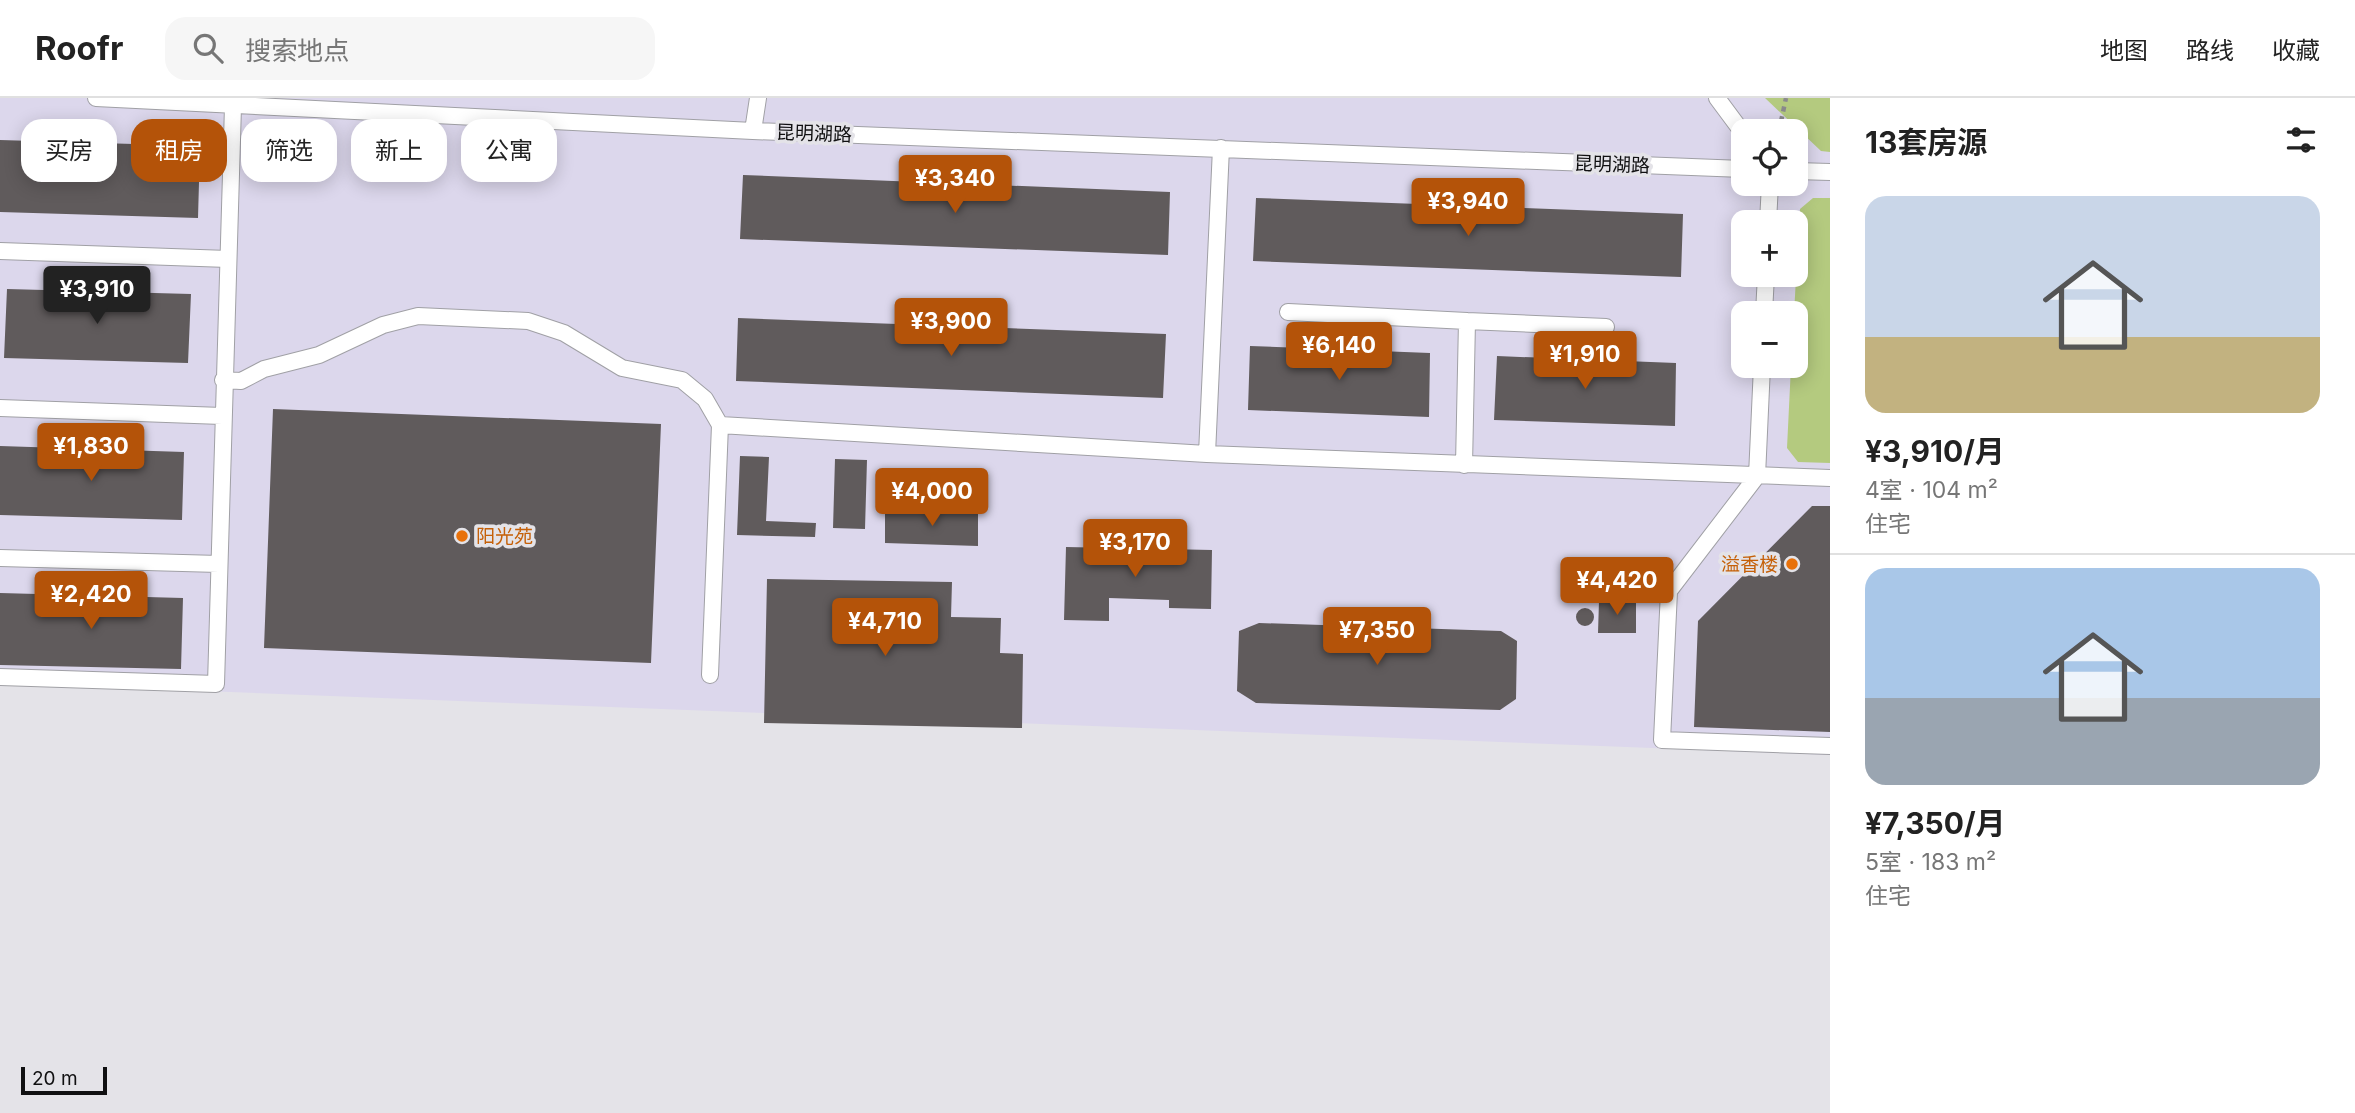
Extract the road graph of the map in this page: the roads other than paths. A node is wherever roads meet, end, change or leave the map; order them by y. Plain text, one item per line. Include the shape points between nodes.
1 (96, 98) edge
2 (758, 98) edge
3 (1717, 98) edge
4 (233, 106) junction
5 (1733, 119) edge
6 (753, 131) junction
7 (1221, 148) junction
8 (1731, 169) edge
9 (1808, 171) edge
10 (1830, 172) edge
11 (0, 251) edge
12 (228, 259) junction
13 (1288, 312) dead end
14 (1467, 321) junction
15 (1606, 327) dead end
16 (1761, 378) edge
17 (223, 380) junction
18 (0, 408) edge
19 (222, 416) junction
20 (720, 425) junction
21 (1207, 454) junction
22 (1464, 465) junction
23 (1757, 476) junction
24 (1830, 478) edge
25 (0, 558) edge
26 (219, 564) junction
27 (710, 675) dead end
28 (0, 677) edge
29 (1830, 746) edge

1 - 4 lane, 昆明湖路
2 - 6 lane
3 - 5 lane
4 - 6 lane, 昆明湖路
4 - 12 lane
6 - 7 lane, 昆明湖路
7 - 8 lane, 昆明湖路
7 - 21 lane
9 - 10 lane
11 - 12 lane
12 - 17 lane
13 - 14 lane
14 - 15 lane
14 - 22 lane
16 - 23 lane
17 - 19 lane
17 - 20 lane via 241,380 319,355 383,325 418,316 528,321 564,333 622,368 682,380 705,398
18 - 19 lane
19 - 26 lane
20 - 21 lane
20 - 27 lane
21 - 22 lane
22 - 23 lane
23 - 24 lane
23 - 29 lane via 1669,591 1662,740
25 - 26 lane
26 - 28 lane via 216,684

